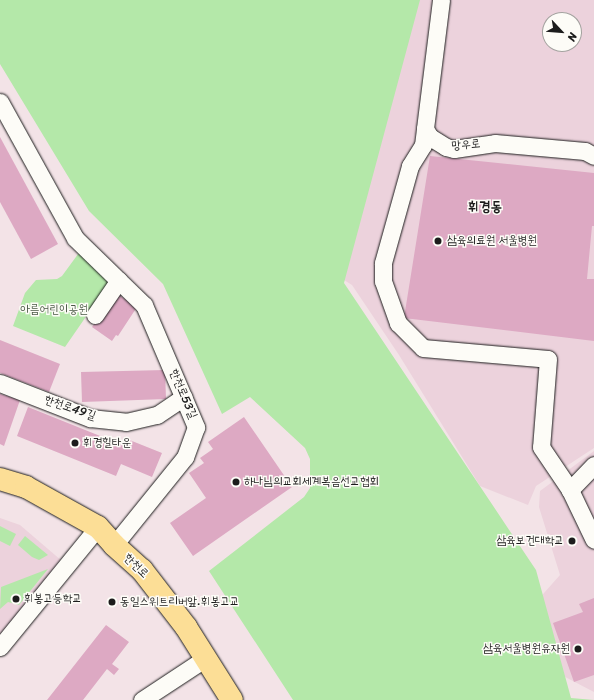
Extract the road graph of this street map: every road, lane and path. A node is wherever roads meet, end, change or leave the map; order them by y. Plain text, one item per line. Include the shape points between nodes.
1 (441, 0) edge
2 (1, 105) edge
3 (425, 129) junction
4 (594, 156) edge
5 (119, 280) junction
6 (95, 315) dead end
7 (0, 383) edge
8 (184, 397) junction
9 (594, 465) edge
10 (0, 479) edge
11 (570, 490) junction
12 (98, 527) junction
13 (594, 540) edge
14 (114, 545) junction
15 (0, 647) edge
16 (206, 658) junction
17 (142, 700) edge
18 (232, 700) edge

1 - 3 street
2 - 5 street, 한천로53길 via 72,234
3 - 4 street, 망우로 via 439,143 454,149 495,143 584,151
3 - 11 street via 423,145 410,166 383,263 383,281 398,323 422,348 548,359 541,447
5 - 6 street
5 - 8 street, 한천로53길 via 144,305
7 - 8 street, 한천로49길 via 90,418 126,422 157,415
8 - 14 street, 한천로53길 via 196,427 191,445
9 - 11 street
10 - 12 main road, 한천로 via 26,487
11 - 13 street
12 - 14 main road, 한천로
12 - 15 street
14 - 16 main road, 한천로 via 142,570 186,627
16 - 17 street
16 - 18 main road, 한천로

